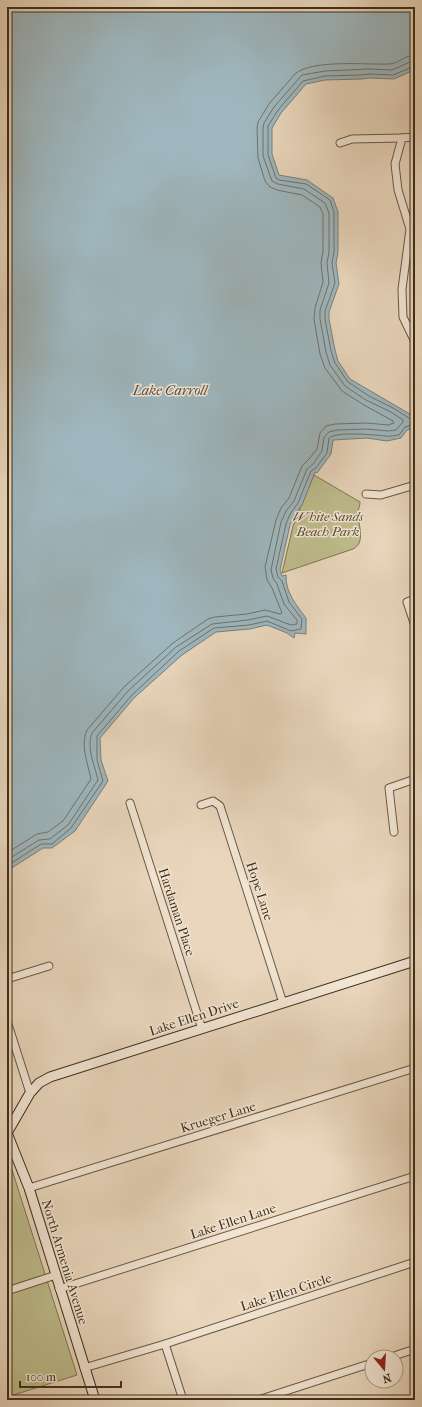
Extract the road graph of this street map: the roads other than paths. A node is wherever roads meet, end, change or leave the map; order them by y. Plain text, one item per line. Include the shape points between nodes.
1 (415, 137) edge
2 (402, 138) junction
3 (340, 143) dead end
4 (413, 229) edge
5 (415, 342) edge
6 (415, 484) edge
7 (366, 494) dead end
8 (415, 599) edge
9 (415, 626) edge
10 (415, 780) edge
11 (130, 803) dead end
12 (201, 805) dead end
13 (394, 832) dead end
14 (415, 961) edge
15 (49, 966) dead end
16 (7, 979) edge
17 (282, 1003) junction
18 (7, 1021) edge
19 (202, 1029) junction
20 (415, 1068) edge
21 (30, 1093) junction
22 (7, 1133) edge
23 (415, 1176) edge
24 (29, 1188) junction
25 (415, 1262) edge
26 (56, 1275) junction
27 (59, 1289) junction
28 (7, 1291) edge
29 (165, 1344) junction
30 (415, 1349) edge
31 (404, 1353) edge
32 (364, 1366) edge
33 (84, 1368) junction
34 (268, 1399) edge
35 (95, 1400) edge
36 (183, 1400) edge
37 (258, 1400) edge

1 - 2 street
2 - 3 street via 352,139
2 - 4 street via 395,164 398,190
4 - 5 street via 402,288 403,317
6 - 7 street via 381,495
8 - 9 street via 407,602
10 - 13 street via 389,788
11 - 19 street, Hardaman Place
12 - 17 street, Hope Lane via 213,801 220,806
14 - 17 street, Lake Ellen Drive
15 - 16 street
17 - 19 street, Lake Ellen Drive
18 - 21 street
19 - 21 street, Lake Ellen Drive via 50,1077 39,1083
20 - 24 street, Krueger Lane
21 - 22 street, Lake Ellen Drive
22 - 24 street, North Armenia Avenue
23 - 27 street, Lake Ellen Lane
24 - 26 street, North Armenia Avenue
25 - 29 street, Lake Ellen Circle
26 - 27 street, North Armenia Avenue
26 - 28 street
27 - 33 street, North Armenia Avenue
29 - 33 street, Lake Ellen Circle
29 - 36 street
30 - 31 street
32 - 34 street
33 - 35 street, North Armenia Avenue
34 - 37 street

